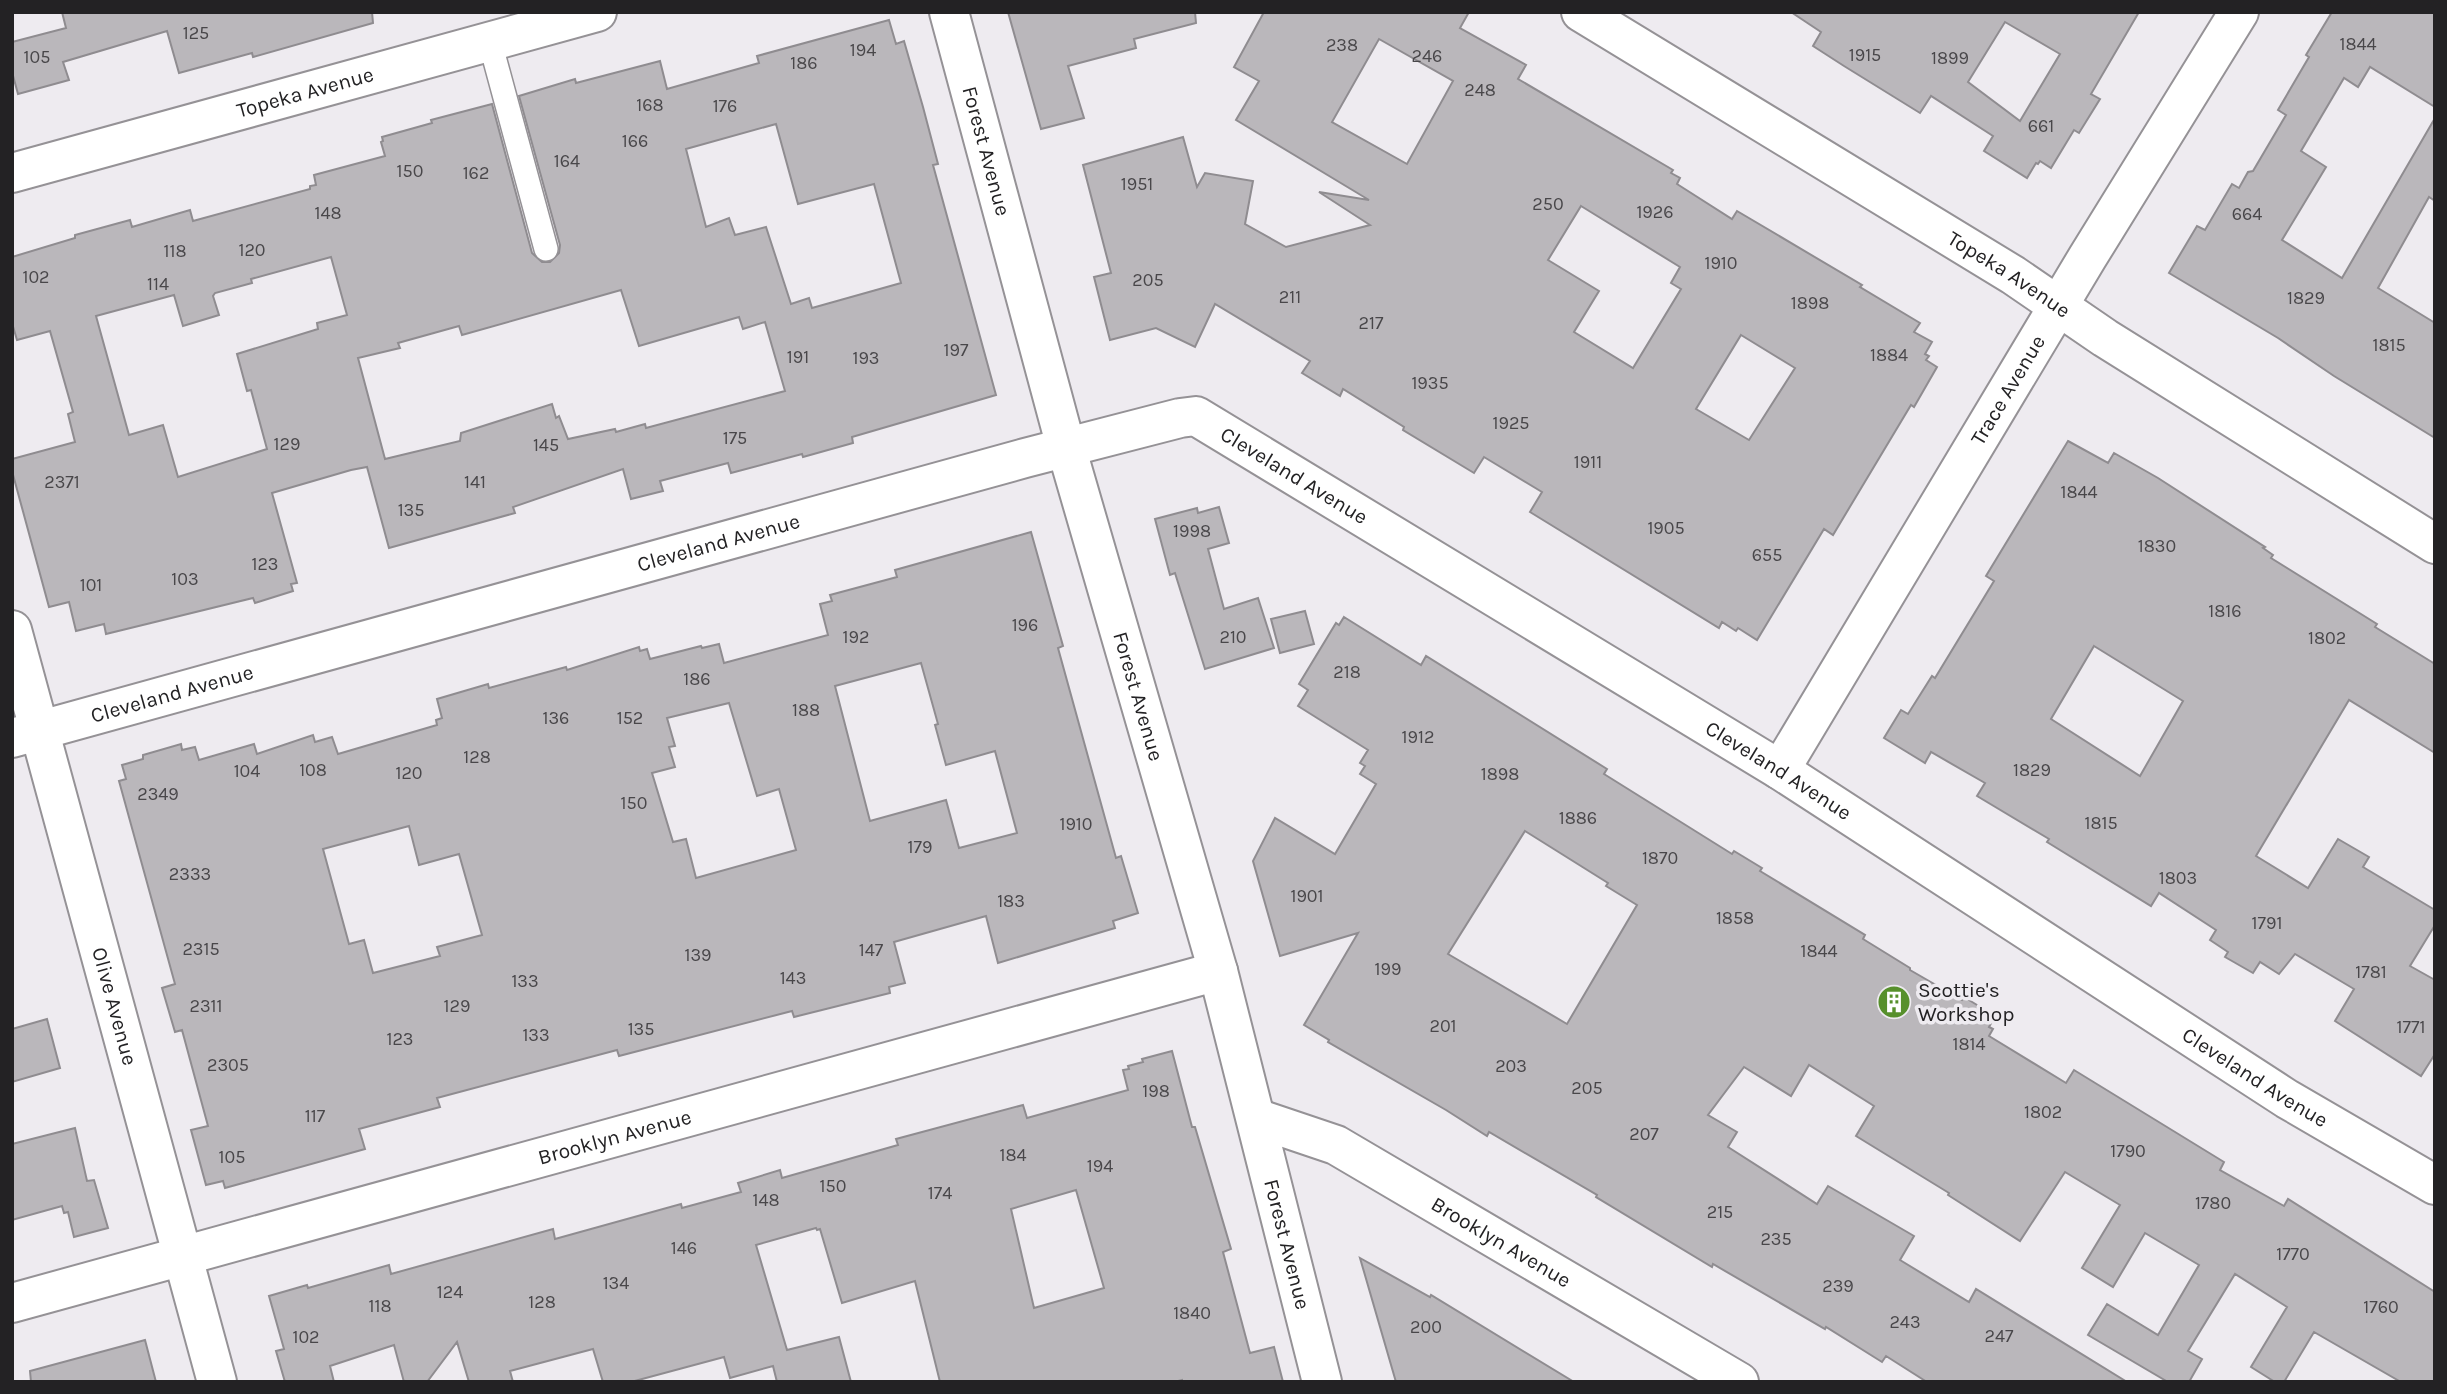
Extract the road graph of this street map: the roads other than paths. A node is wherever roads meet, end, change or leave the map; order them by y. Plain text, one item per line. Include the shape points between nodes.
1 (597, 12) edge
2 (949, 12) edge
3 (1581, 12) edge
4 (2239, 12) edge
5 (490, 42) junction
6 (12, 173) edge
7 (547, 249) dead end
8 (2059, 306) junction
9 (1066, 447) junction
10 (2435, 544) edge
11 (12, 630) edge
12 (26, 734) edge
13 (1780, 771) junction
14 (1218, 971) junction
15 (1256, 1118) junction
16 (2435, 1185) edge
17 (183, 1255) junction
18 (12, 1303) edge
19 (217, 1382) edge
20 (1322, 1382) edge
21 (1738, 1382) edge

1 - 5 street, Topeka Avenue
2 - 9 street, Forest Avenue
3 - 8 street, Topeka Avenue
4 - 8 street, Trace Avenue
5 - 6 street, Topeka Avenue
5 - 7 lane
8 - 10 street, Topeka Avenue
8 - 13 street, Trace Avenue
9 - 12 street, Cleveland Avenue
9 - 13 street, Cleveland Avenue via 1196,416
9 - 14 street, Forest Avenue
11 - 12 street, Olive Avenue
12 - 17 street, Olive Avenue
13 - 16 street, Cleveland Avenue via 2287,1099
14 - 15 street, Forest Avenue
14 - 17 street, Brooklyn Avenue
15 - 20 street, Forest Avenue
15 - 21 street, Brooklyn Avenue via 1336,1145
17 - 18 street, Brooklyn Avenue
17 - 19 street, Olive Avenue

